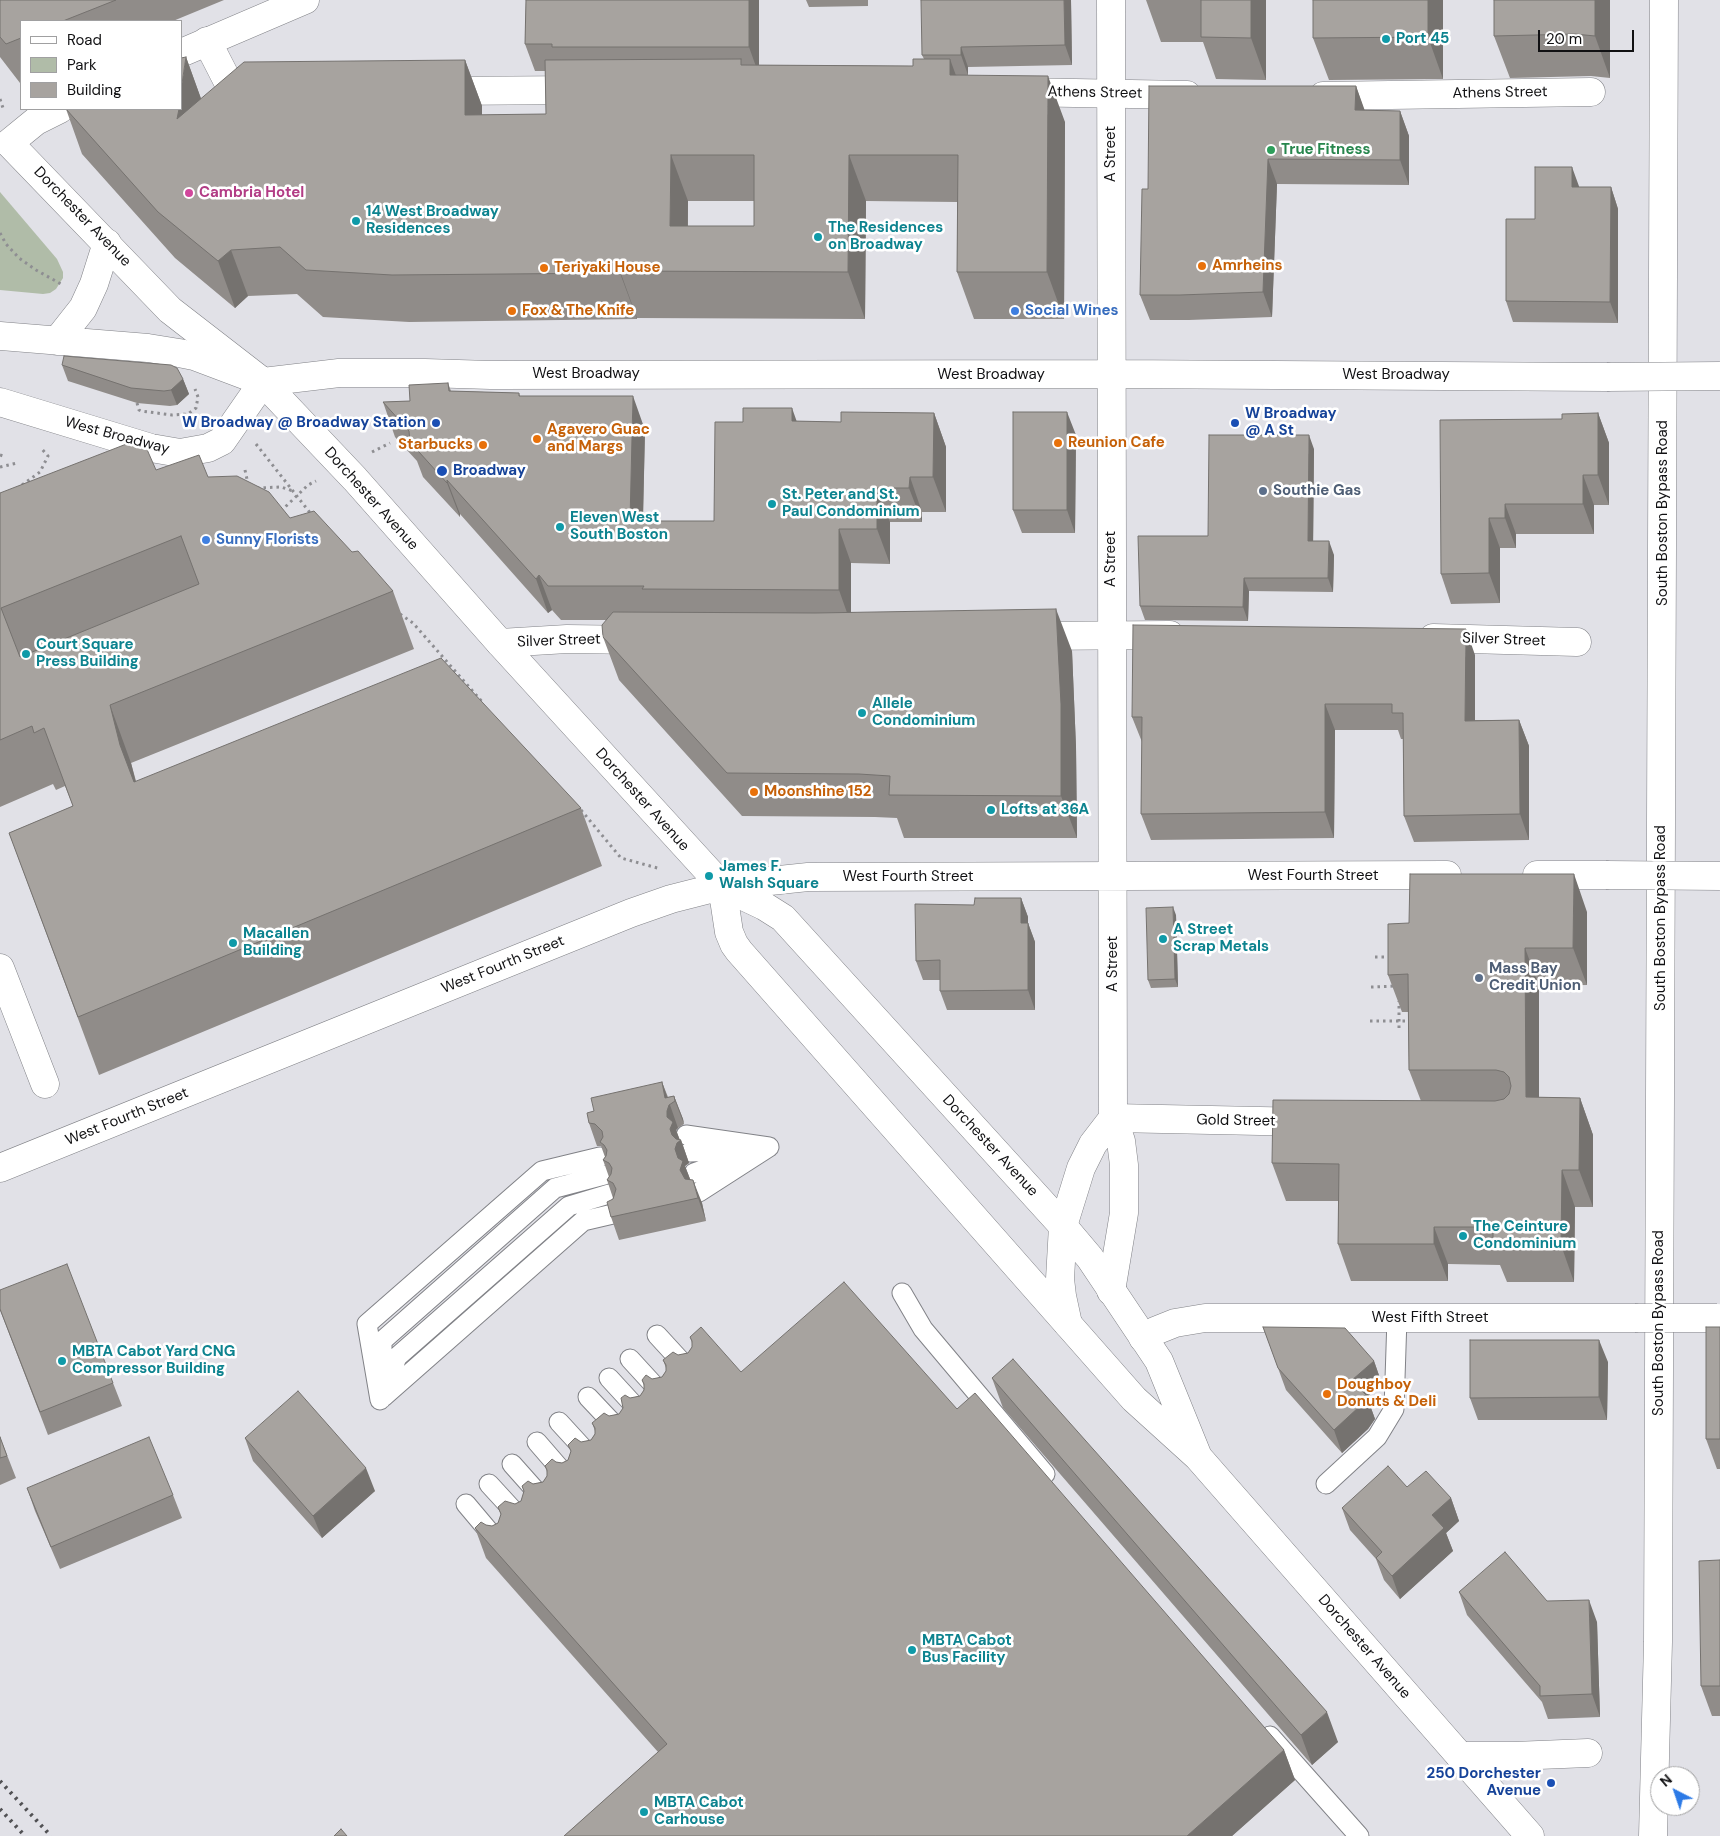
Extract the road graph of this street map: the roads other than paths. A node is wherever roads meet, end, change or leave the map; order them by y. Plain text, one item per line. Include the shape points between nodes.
1 (305, 0) edge
2 (1111, 0) edge
3 (1664, 0) edge
4 (207, 41) junction
5 (182, 53) edge
6 (608, 90) edge
7 (281, 91) edge
8 (410, 91) edge
9 (994, 91) edge
10 (1591, 92) dead end
11 (1111, 94) junction
12 (1210, 95) edge
13 (1296, 96) edge
14 (58, 110) edge
15 (4, 138) edge
16 (107, 242) junction
17 (0, 336) edge
18 (57, 342) junction
19 (1111, 374) junction
20 (1720, 376) edge
21 (263, 382) junction
22 (0, 402) edge
23 (1111, 635) junction
24 (1192, 636) edge
25 (1003, 637) edge
26 (1421, 638) edge
27 (665, 640) edge
28 (1577, 642) dead end
29 (500, 643) junction
30 (1476, 875) edge
31 (1516, 875) edge
32 (1112, 876) junction
33 (1720, 876) edge
34 (722, 886) junction
35 (0, 968) edge
36 (46, 1084) dead end
37 (1113, 1118) junction
38 (1331, 1122) edge
39 (688, 1144) dead end
40 (769, 1147) junction
41 (602, 1166) edge
42 (0, 1168) edge
43 (694, 1173) dead end
44 (699, 1192) dead end
45 (609, 1194) edge
46 (613, 1214) edge
47 (1063, 1226) junction
48 (1112, 1291) junction
49 (902, 1293) dead end
50 (1397, 1318) junction
51 (1718, 1318) edge
52 (1068, 1324) junction
53 (657, 1335) dead end
54 (1143, 1338) junction
55 (630, 1359) dead end
56 (692, 1374) edge
57 (609, 1378) dead end
58 (588, 1397) dead end
59 (666, 1398) edge
60 (380, 1400) junction
61 (644, 1417) edge
62 (559, 1422) dead end
63 (623, 1435) edge
64 (537, 1442) dead end
65 (1198, 1457) junction
66 (595, 1461) edge
67 (512, 1464) dead end
68 (571, 1482) edge
69 (489, 1484) dead end
70 (1326, 1484) dead end
71 (1058, 1490) edge
72 (547, 1503) edge
73 (466, 1504) dead end
74 (524, 1523) edge
75 (500, 1545) edge
76 (1258, 1721) edge
77 (1588, 1753) dead end
78 (1460, 1756) junction
79 (1359, 1836) edge
80 (1530, 1836) edge
81 (1652, 1836) edge

1 - 4 main road
2 - 11 main road, A Street
3 - 81 main road, South Boston Bypass Road via 1658,1642
4 - 5 main road
4 - 7 main road via 228,82 241,91
6 - 8 main road
9 - 11 main road, Athens Street
10 - 13 main road, Athens Street
11 - 12 main road, Athens Street
11 - 19 main road, A Street
14 - 15 main road
15 - 16 main road, Dorchester Avenue
16 - 18 main road via 83,308
16 - 21 main road, Dorchester Avenue via 170,310
17 - 18 main road, West Broadway
18 - 21 main road, West Broadway via 179,353
19 - 20 main road, West Broadway, bridge
19 - 21 main road, West Broadway via 491,375 425,372 339,373
19 - 23 main road, A Street
21 - 22 main road, West Broadway via 222,441 208,448 146,458
21 - 29 main road, Dorchester Avenue via 355,479
23 - 24 main road
23 - 25 main road
23 - 32 main road, A Street
26 - 28 main road, Silver Street
27 - 29 main road, Silver Street via 567,639
29 - 34 main road, Dorchester Avenue
30 - 32 main road, West Fourth Street
31 - 33 main road, bridge
32 - 34 main road, West Fourth Street via 808,877
32 - 37 main road, A Street
34 - 42 main road, West Fourth Street via 631,913
34 - 47 main road, Dorchester Avenue via 782,918
34 - 52 main road, Dorchester Avenue via 729,932 739,952
35 - 36 main road
37 - 38 main road, Gold Street
37 - 47 main road via 1093,1144 1081,1168
37 - 48 main road, A Street via 1123,1153 1124,1213
39 - 40 lane
40 - 43 lane
40 - 44 lane
41 - 60 lane via 542,1171 367,1324
45 - 60 lane via 569,1206 397,1357
46 - 60 lane via 584,1221
47 - 48 main road, Dorchester Avenue
47 - 52 main road via 1060,1279
48 - 54 main road, Dorchester Avenue
49 - 71 lane via 923,1330
50 - 51 main road, West Fifth Street, bridge
50 - 54 main road, West Fifth Street via 1194,1318 1165,1326
50 - 70 lane via 1394,1409 1377,1437
52 - 65 main road, Dorchester Avenue via 1134,1398
53 - 56 lane
54 - 65 main road, Dorchester Avenue via 1164,1370
55 - 59 lane
57 - 61 lane
58 - 63 lane
62 - 66 lane
64 - 68 lane
65 - 78 main road, Dorchester Avenue
67 - 72 lane
69 - 74 lane
73 - 75 lane
76 - 79 lane
77 - 78 main road
78 - 80 main road, Dorchester Avenue

